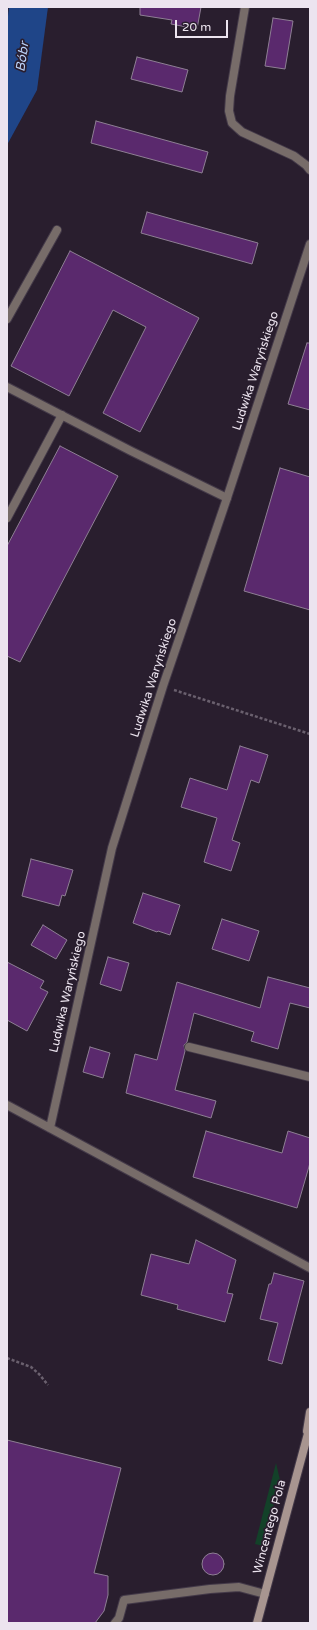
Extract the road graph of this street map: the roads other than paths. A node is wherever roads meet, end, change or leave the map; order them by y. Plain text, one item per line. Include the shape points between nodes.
1 (245, 7) edge
2 (310, 170) edge
3 (57, 230) dead end
4 (310, 244) edge
5 (7, 318) edge
6 (7, 387) edge
7 (62, 415) junction
8 (226, 498) junction
9 (7, 518) edge
10 (190, 1047) dead end
11 (310, 1077) edge
12 (7, 1105) edge
13 (50, 1128) junction
14 (310, 1268) edge
15 (310, 1412) edge
16 (310, 1426) edge
17 (306, 1436) junction
18 (265, 1594) junction
19 (115, 1623) edge
20 (257, 1623) edge

1 - 2 street via 230,96 229,111 232,123 242,132 294,156
3 - 5 street
4 - 8 street, Ludwika Waryńskiego
6 - 7 street
7 - 8 street
7 - 9 street
8 - 13 street, Ludwika Waryńskiego via 112,848
10 - 11 street
12 - 13 street
13 - 14 street
15 - 17 street, Wincentego Pola
16 - 17 street, Wincentego Pola
17 - 18 street, Wincentego Pola
18 - 19 street via 239,1587 124,1600
18 - 20 street, Wincentego Pola

